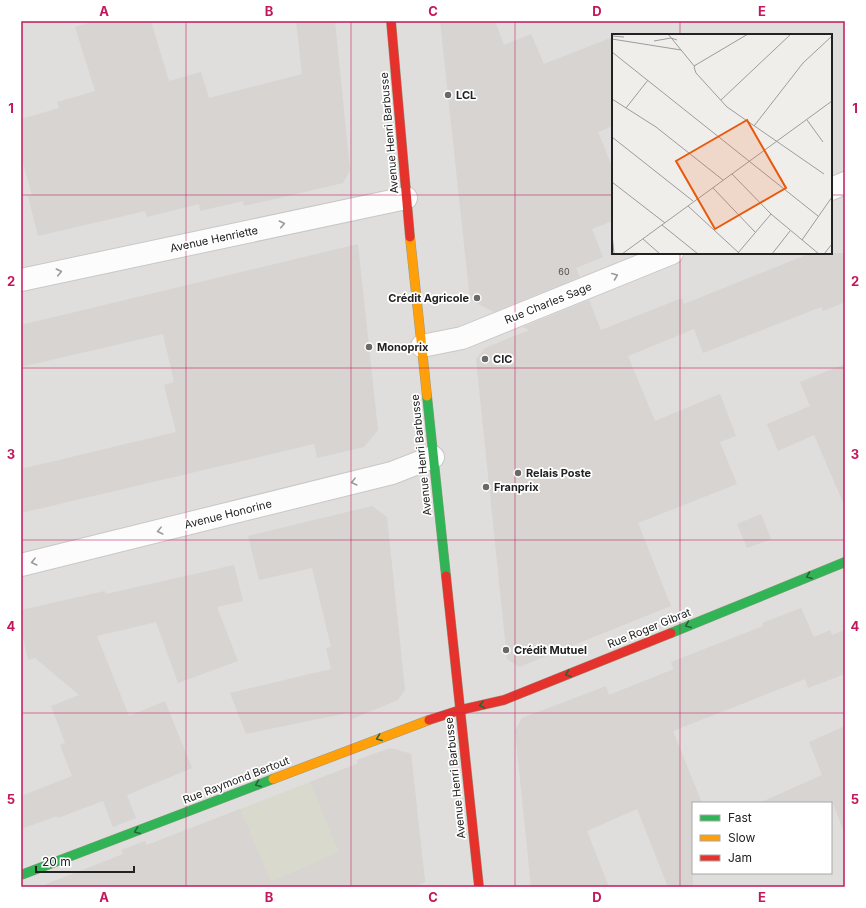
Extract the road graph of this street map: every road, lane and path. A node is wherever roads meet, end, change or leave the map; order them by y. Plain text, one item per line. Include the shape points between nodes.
1 (391, 21) edge
2 (845, 183) edge
3 (832, 189) edge
4 (406, 198) junction
5 (670, 254) edge
6 (21, 280) edge
7 (422, 346) junction
8 (433, 457) junction
9 (845, 562) edge
10 (21, 565) edge
11 (460, 710) junction
12 (21, 875) edge
13 (479, 887) edge

1 - 4 street, Avenue Henri Barbusse
2 - 3 street
6 -> 4 street, Avenue Henriette
4 - 7 street, Avenue Henri Barbusse
7 -> 5 street, Rue Charles Sage via 462,338
7 - 8 street, Avenue Henri Barbusse
8 -> 10 street, Avenue Honorine via 392,473
8 - 11 street, Avenue Henri Barbusse
9 -> 11 street, Rue Roger Gibrat via 504,700
11 -> 12 street, Rue Raymond Bertout via 416,724
11 - 13 street, Avenue Henri Barbusse

